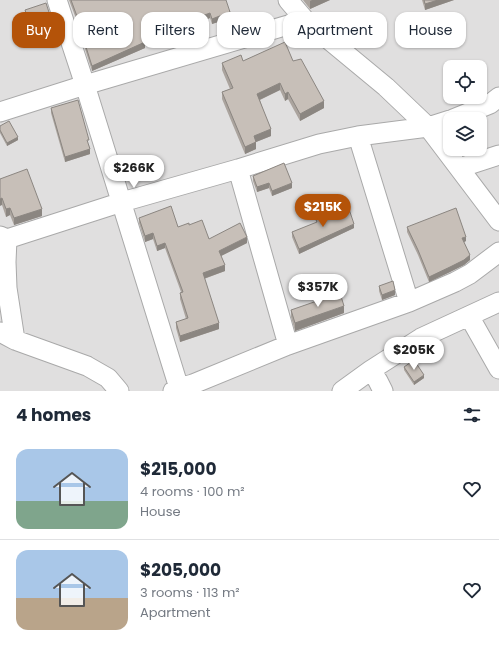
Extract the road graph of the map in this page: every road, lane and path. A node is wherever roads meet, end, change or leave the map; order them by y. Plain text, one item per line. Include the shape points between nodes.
1 (57, 0) edge
2 (288, 0) edge
3 (298, 12) edge
4 (283, 26) edge
5 (339, 48) edge
6 (85, 85) junction
7 (499, 97) edge
8 (0, 112) edge
9 (470, 112) edge
10 (443, 122) edge
11 (428, 126) junction
12 (358, 136) junction
13 (499, 155) edge
14 (459, 168) junction
15 (238, 170) junction
16 (122, 202) junction
17 (499, 221) edge
18 (3, 238) edge
19 (499, 252) edge
20 (409, 302) junction
21 (499, 302) edge
22 (469, 316) junction
23 (8, 336) edge
24 (288, 345) junction
25 (499, 369) edge
26 (370, 370) junction
27 (187, 388) edge
28 (119, 391) edge
29 (342, 391) edge
30 (383, 391) edge

1 - 6 street
2 - 3 street
4 - 6 street
5 - 11 street via 386,86
6 - 8 street
6 - 16 street
7 - 9 street via 490,104
10 - 11 street
11 - 12 street
11 - 14 street
12 - 15 street via 319,144
12 - 20 street
13 - 14 street
14 - 17 street
15 - 16 street
15 - 24 street
16 - 18 street
16 - 27 street
18 - 23 street
19 - 20 street via 470,274
20 - 24 street
21 - 22 street
22 - 25 street
22 - 26 street via 421,338
23 - 28 street via 87,366 108,378
24 - 27 street
26 - 29 street
26 - 30 street

